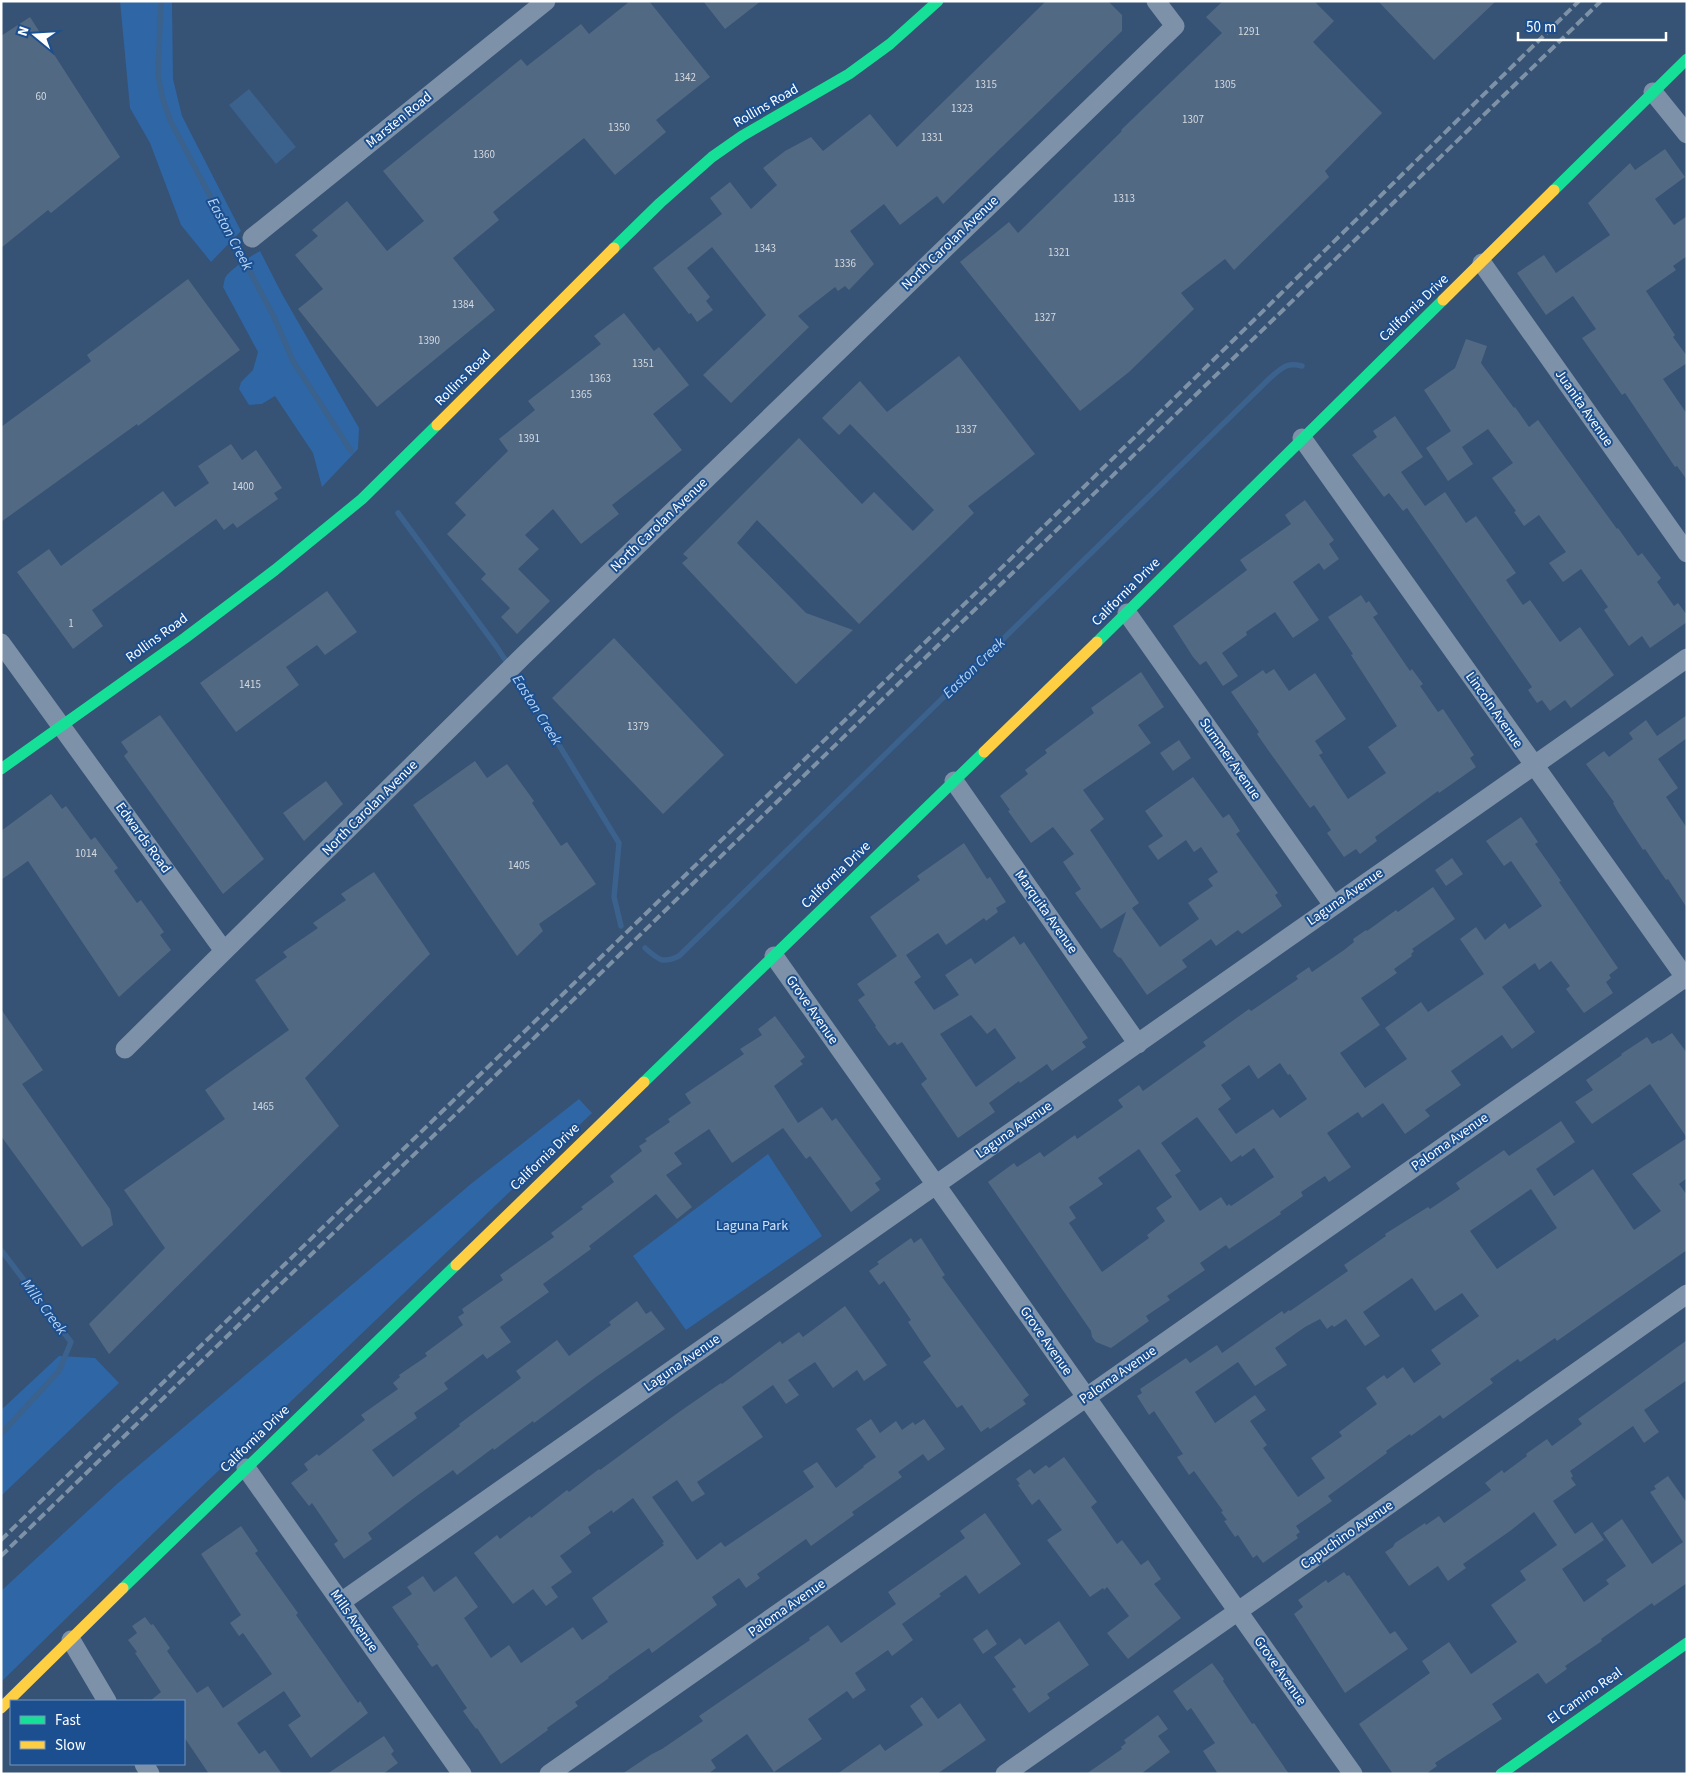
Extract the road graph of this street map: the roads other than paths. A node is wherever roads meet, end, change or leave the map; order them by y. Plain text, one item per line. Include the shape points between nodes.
1 (546, 1) edge
2 (938, 1) edge
3 (1156, 1) edge
4 (1687, 59) edge
5 (1653, 92) junction
6 (1687, 134) edge
7 (252, 238) dead end
8 (1482, 263) junction
9 (1302, 438) junction
10 (1687, 552) edge
11 (1127, 613) junction
12 (1, 643) edge
13 (1687, 658) edge
14 (61, 725) junction
15 (1533, 765) junction
16 (1, 769) edge
17 (954, 781) junction
18 (1333, 905) junction
19 (224, 951) junction
20 (774, 956) junction
21 (1686, 978) edge
22 (1138, 1044) junction
23 (125, 1049) dead end
24 (935, 1185) junction
25 (1687, 1294) edge
26 (1086, 1398) junction
27 (246, 1468) junction
28 (341, 1602) junction
29 (1238, 1611) junction
30 (71, 1640) junction
31 (1687, 1643) edge
32 (106, 1700) edge
33 (1, 1708) edge
34 (462, 1774) edge
35 (549, 1774) edge
36 (1005, 1774) edge
37 (1353, 1774) edge
38 (1501, 1774) edge

1 - 7 street, Marsten Road
2 - 14 street, Rollins Road via 890,44 849,74 712,157 660,203 362,499 272,573
3 - 19 street, North Carolan Avenue via 1174,26 523,656
4 - 5 street, California Drive
5 - 6 street
5 - 8 street, California Drive
8 - 9 street, California Drive
8 - 10 street, Juanita Avenue
9 - 11 street, California Drive
9 - 15 street, Lincoln Avenue
11 - 17 street, California Drive
11 - 18 street, Summer Avenue
12 - 14 street, Edwards Road
13 - 15 street, Laguna Avenue
14 - 16 street, Rollins Road
14 - 19 street, Edwards Road
15 - 18 street, Laguna Avenue
15 - 21 street, Lincoln Avenue
17 - 20 street, California Drive
17 - 22 street, Marquita Avenue
18 - 22 street, Laguna Avenue
19 - 23 street, North Carolan Avenue
20 - 24 street, Grove Avenue
20 - 27 street, California Drive
21 - 26 street, Paloma Avenue
22 - 24 street, Laguna Avenue
24 - 26 street, Grove Avenue
24 - 28 street, Laguna Avenue
25 - 29 street, Capuchino Avenue
26 - 29 street, Grove Avenue
26 - 35 street, Paloma Avenue
27 - 28 street, Mills Avenue
27 - 30 street, California Drive
28 - 34 street, Mills Avenue
29 - 36 street, Capuchino Avenue
29 - 37 street, Grove Avenue
30 - 32 street
30 - 33 street, California Drive
31 - 38 street, El Camino Real

